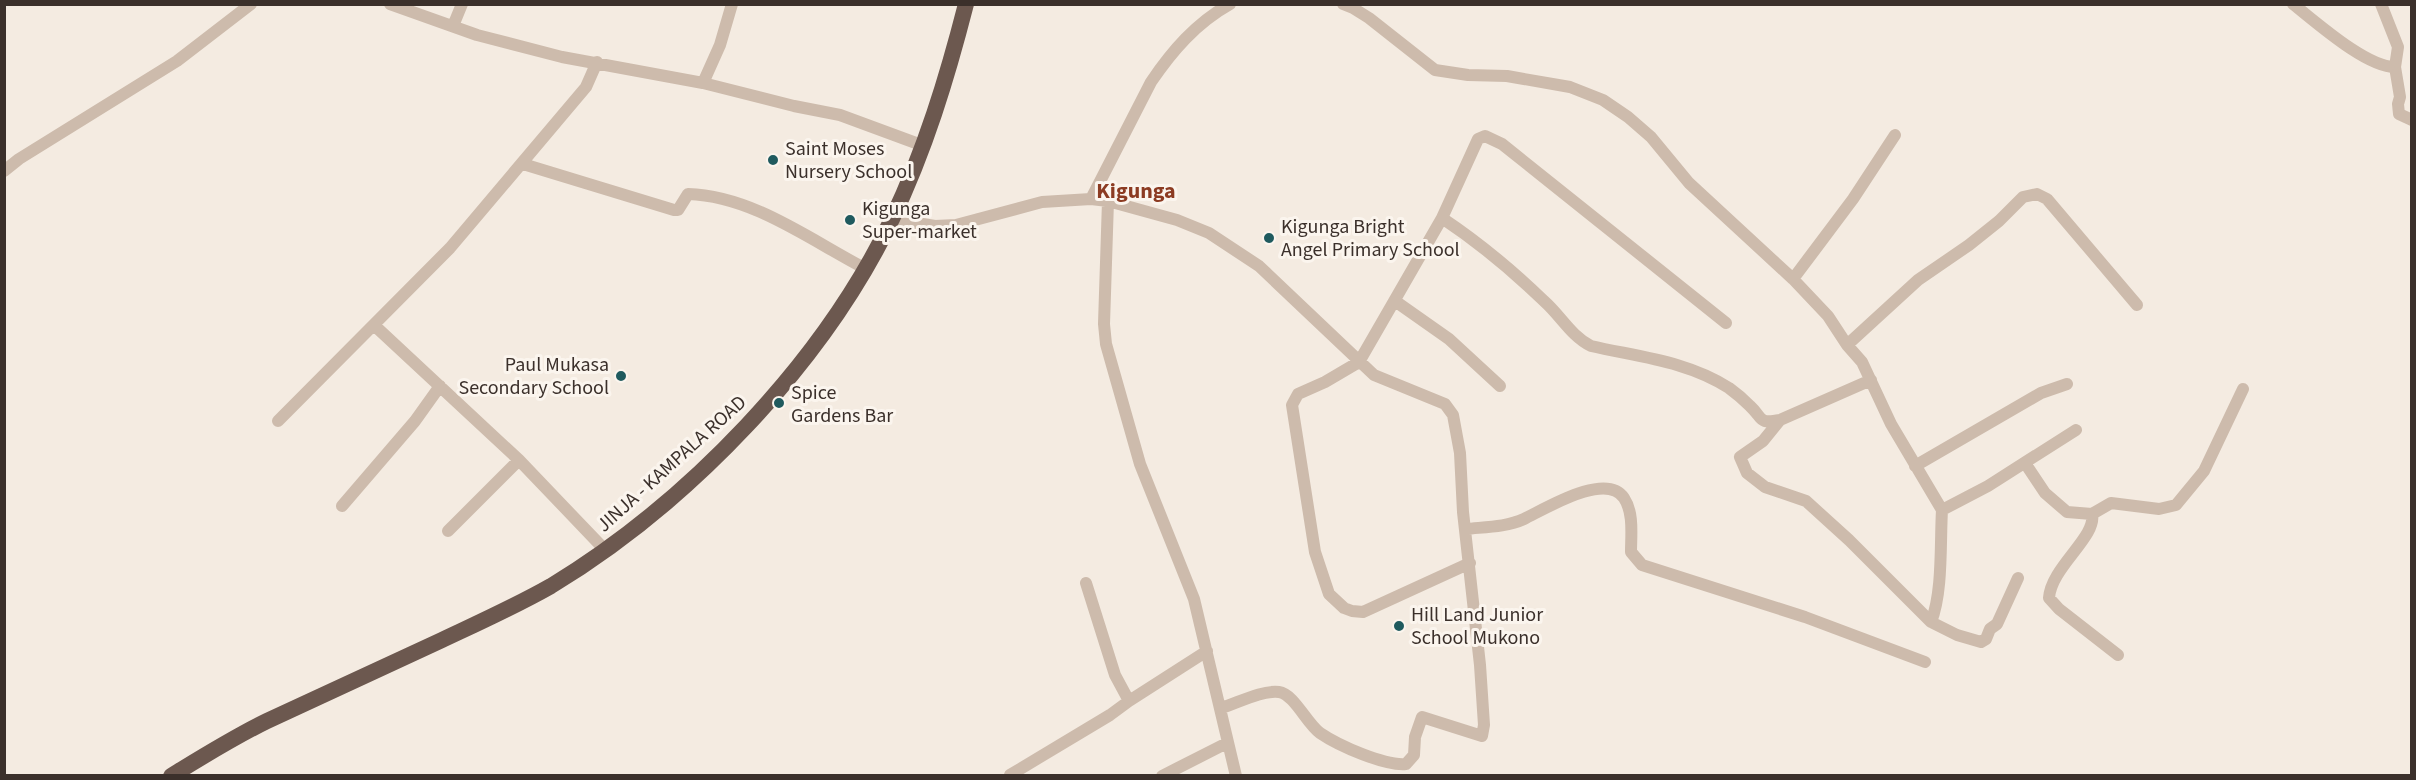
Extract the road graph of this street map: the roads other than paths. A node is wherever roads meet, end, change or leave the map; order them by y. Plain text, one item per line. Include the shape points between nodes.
1 (251, 4) edge
2 (390, 4) edge
3 (462, 4) edge
4 (732, 4) edge
5 (966, 4) edge
6 (1230, 4) edge
7 (1343, 4) edge
8 (2292, 4) edge
9 (2381, 4) edge
10 (453, 26) junction
11 (597, 62) junction
12 (2395, 68) junction
13 (703, 83) junction
14 (2412, 120) edge
15 (1895, 135) dead end
16 (924, 146) junction
17 (523, 164) junction
18 (4, 171) edge
19 (1091, 199) junction
20 (1108, 201) junction
21 (1442, 218) junction
22 (892, 219) junction
23 (866, 269) junction
24 (1793, 279) junction
25 (1395, 301) junction
26 (2138, 306) dead end
27 (1726, 323) dead end
28 (375, 326) junction
29 (1847, 345) junction
30 (1359, 362) junction
31 (1871, 380) junction
32 (2067, 384) dead end
33 (440, 386) junction
34 (1500, 386) dead end
35 (2243, 389) dead end
36 (1780, 420) junction
37 (278, 421) dead end
38 (2076, 430) dead end
39 (519, 460) junction
40 (2025, 464) junction
41 (1915, 466) junction
42 (342, 506) dead end
43 (1942, 510) junction
44 (2092, 514) junction
45 (1466, 529) junction
46 (447, 531) dead end
47 (606, 551) junction
48 (1470, 563) junction
49 (2018, 578) dead end
50 (1086, 583) dead end
51 (1931, 622) junction
52 (1207, 651) junction
53 (2118, 655) dead end
54 (1925, 662) dead end
55 (1128, 700) junction
56 (1221, 708) junction
57 (1227, 743) junction
58 (1010, 775) edge
59 (171, 776) edge
60 (1162, 776) edge
61 (1236, 776) edge

1 - 18 street via 177,61
2 - 10 street
3 - 10 street
4 - 13 street
5 - 16 highway, JINJA - KAMPALA ROAD
6 - 19 street via 1195,29 1151,82
7 - 24 street via 1387,31 1435,70 1536,80 1570,87 1603,100 1651,137 1689,183
8 - 12 street via 2357,53
9 - 12 street via 2398,47
10 - 11 street via 562,57
11 - 13 street
11 - 17 street via 586,87
12 - 14 street via 2399,114
13 - 16 street via 840,115
15 - 24 street
16 - 22 highway, JINJA - KAMPALA ROAD
17 - 23 street via 674,210 678,210 688,194 722,198 761,213
17 - 28 street
19 - 20 street
19 - 22 street via 1042,202 956,225
20 - 30 street via 1177,220 1234,248 1259,266
20 - 52 street via 1106,344 1140,464 1194,599
21 - 25 street
21 - 27 street via 1472,150 1478,139 1485,136 1502,144
21 - 36 street via 1530,288 1581,341 1681,365 1729,388 1758,417 1767,422
22 - 23 highway, JINJA - KAMPALA ROAD
23 - 47 highway, JINJA - KAMPALA ROAD via 777,392 720,452
24 - 29 street via 1828,316
25 - 30 street
25 - 34 street via 1449,339
26 - 29 street via 2047,200 2037,194 2023,197 2000,221 1918,280
28 - 33 street
28 - 37 street
29 - 31 street
30 - 45 street via 1374,375 1432,397 1449,408 1460,453
30 - 48 street via 1298,394 1292,405 1315,552 1329,594 1344,608 1363,612
31 - 36 street
31 - 41 street
32 - 41 street via 2041,393
33 - 39 street
33 - 42 street
35 - 44 street via 2204,471 2176,505 2159,509 2111,503
36 - 51 street via 1763,441 1740,457 1747,473 1765,487 1806,501
38 - 40 street
39 - 46 street
39 - 47 street
40 - 43 street
40 - 44 street via 2045,493 2067,512
41 - 43 street
43 - 51 street via 1936,611
44 - 53 street via 2092,527 2065,562 2049,598
45 - 48 street
45 - 54 street via 1513,523 1561,500 1613,488 1625,498 1632,524 1631,552 1642,565 1805,617
47 - 59 highway, JINJA - KAMPALA ROAD via 549,587 263,723
48 - 56 street via 1485,724 1482,735 1422,717 1414,755 1406,764 1396,765 1319,733 1287,694 1266,693
49 - 51 street via 1997,624 1981,642
50 - 55 street via 1115,675
52 - 55 street
52 - 56 street
55 - 58 street via 1110,715
56 - 57 street
57 - 60 street
57 - 61 street

